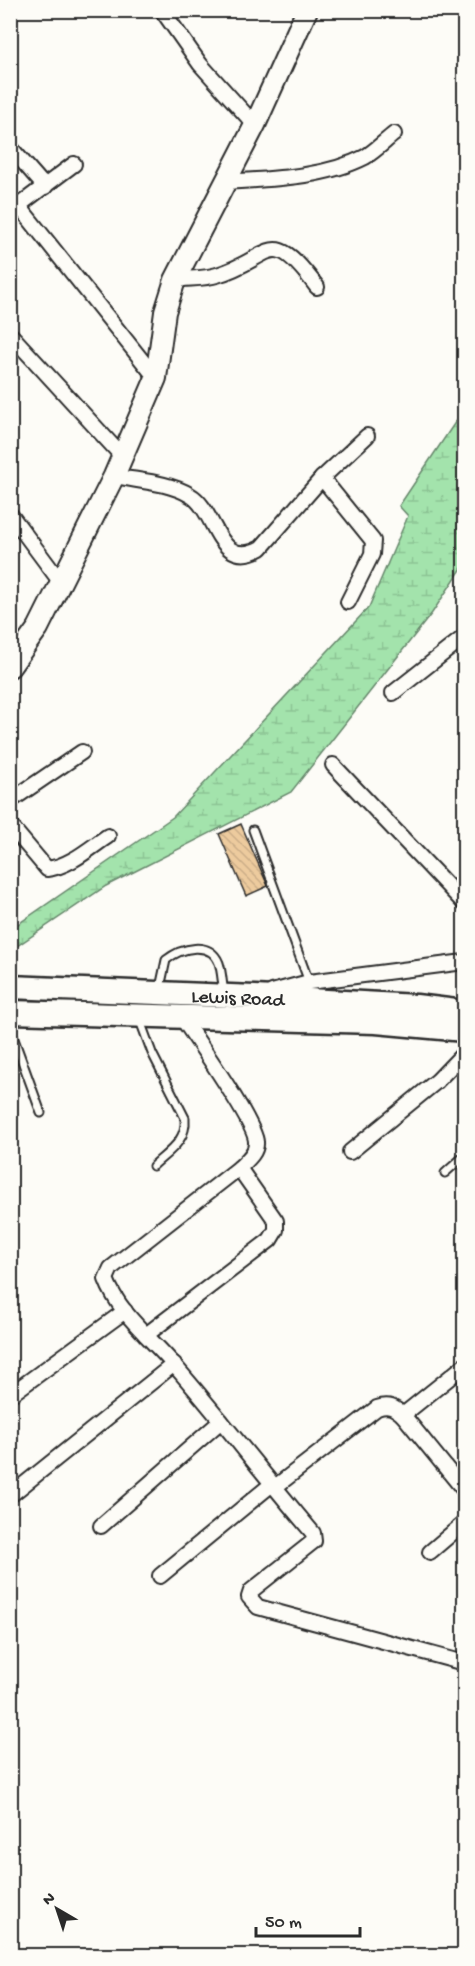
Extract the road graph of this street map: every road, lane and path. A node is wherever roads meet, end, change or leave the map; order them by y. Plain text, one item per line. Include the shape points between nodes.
1 (162, 10) edge
2 (307, 10) edge
3 (255, 125) junction
4 (394, 134) dead end
5 (10, 147) edge
6 (74, 164) dead end
7 (225, 183) junction
8 (45, 187) junction
9 (15, 209) edge
10 (176, 280) junction
11 (316, 287) dead end
12 (10, 334) edge
13 (156, 378) junction
14 (367, 436) dead end
15 (122, 456) junction
16 (114, 476) junction
17 (322, 478) junction
18 (10, 514) edge
19 (62, 584) junction
20 (348, 602) dead end
21 (465, 637) edge
22 (10, 667) edge
23 (393, 693) dead end
24 (82, 752) dead end
25 (333, 765) dead end
26 (10, 801) edge
27 (10, 825) edge
28 (253, 830) dead end
29 (108, 836) dead end
30 (465, 903) edge
31 (465, 962) edge
32 (309, 982) junction
33 (10, 987) edge
34 (255, 997) junction
35 (223, 1006) junction
36 (151, 1007) junction
37 (10, 1012) edge
38 (465, 1012) edge
39 (180, 1015) junction
40 (10, 1028) edge
41 (465, 1030) edge
42 (465, 1053) edge
43 (41, 1113) dead end
44 (350, 1152) dead end
45 (465, 1156) edge
46 (153, 1166) dead end
47 (239, 1168) junction
48 (445, 1173) dead end
49 (125, 1311) junction
50 (146, 1335) junction
51 (174, 1364) junction
52 (465, 1366) edge
53 (10, 1395) edge
54 (403, 1415) junction
55 (221, 1421) junction
56 (274, 1485) junction
57 (465, 1490) edge
58 (12, 1494) dead end
59 (465, 1523) edge
60 (101, 1526) dead end
61 (430, 1552) dead end
62 (160, 1576) dead end
63 (465, 1663) edge

1 - 3 street via 200,64
2 - 3 street
3 - 7 street
4 - 7 street via 366,157 339,167
5 - 8 street
6 - 8 street
7 - 10 street
8 - 9 street
9 - 13 street
10 - 11 street via 216,275 275,249 297,260
10 - 13 street via 165,312
12 - 15 street
13 - 15 street
14 - 17 street
15 - 16 street
16 - 17 street via 180,490 193,497 224,543 237,554 261,548
16 - 19 street
17 - 20 street via 373,541 372,554
18 - 19 street
19 - 22 street via 38,628
21 - 23 street
24 - 26 street
25 - 30 street
27 - 29 street via 47,868 62,865
28 - 32 lane
31 - 32 street
32 - 34 street
33 - 36 main road, Lewis Road
34 - 35 main road, Lewis Road
34 - 38 main road, Lewis Road
35 - 36 main road, Lewis Road
35 - 36 lane via 219,962 210,951 200,948 185,949 166,960
35 - 39 main road, Lewis Road
35 - 41 main road, Lewis Road
36 - 37 main road, Lewis Road
36 - 39 main road, Lewis Road
36 - 46 lane via 152,1053 185,1118 186,1130 181,1141
39 - 47 street via 255,1132 254,1153
40 - 43 lane
42 - 44 street
45 - 48 lane
47 - 49 street via 111,1268 106,1279
47 - 50 street via 276,1221 276,1230 270,1240
49 - 50 street
49 - 53 street
50 - 51 street
51 - 55 street
51 - 58 street
52 - 54 street
54 - 56 street via 386,1405 377,1408
54 - 57 street
55 - 56 street
55 - 60 street
56 - 62 street
56 - 63 street via 315,1537 251,1591 251,1602
59 - 61 street

